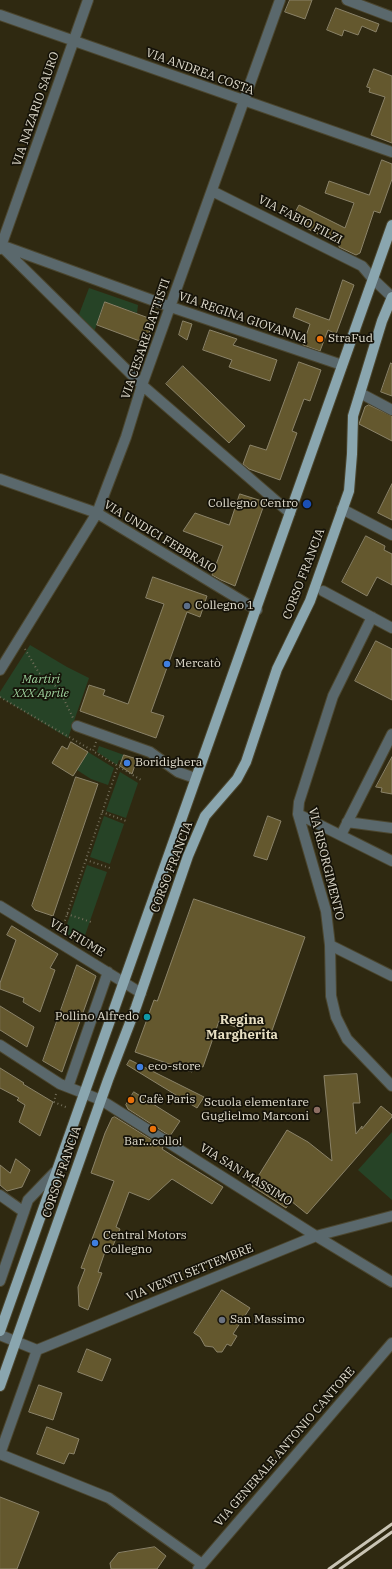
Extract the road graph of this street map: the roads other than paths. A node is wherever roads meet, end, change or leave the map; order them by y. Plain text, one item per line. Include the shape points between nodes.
1 (88, 0) edge
2 (280, 0) edge
3 (347, 0) edge
4 (0, 15) edge
5 (392, 17) edge
6 (74, 41) junction
7 (243, 101) junction
8 (392, 152) edge
9 (212, 190) junction
10 (392, 225) edge
11 (0, 247) edge
12 (373, 279) junction
13 (392, 297) edge
14 (171, 307) junction
15 (342, 365) junction
16 (142, 385) junction
17 (360, 394) junction
18 (392, 410) edge
19 (0, 479) edge
20 (342, 509) junction
21 (97, 513) junction
22 (290, 514) junction
23 (392, 534) edge
24 (323, 591) dead end
25 (257, 610) junction
26 (372, 617) junction
27 (392, 628) edge
28 (0, 670) edge
29 (78, 726) road end
30 (392, 734) edge
31 (195, 778) junction
32 (298, 814) junction
33 (347, 822) junction
34 (392, 828) edge
35 (341, 834) junction
36 (392, 860) edge
37 (0, 906) edge
38 (330, 945) junction
39 (108, 972) junction
40 (392, 976) edge
41 (123, 982) junction
42 (141, 993) junction
43 (0, 1045) edge
44 (392, 1086) edge
45 (68, 1088) junction
46 (84, 1094) junction
47 (101, 1100) junction
48 (55, 1172) junction
49 (0, 1195) edge
50 (24, 1212) junction
51 (392, 1216) edge
52 (316, 1236) junction
53 (2, 1271) edge
54 (392, 1282) edge
55 (0, 1331) edge
56 (0, 1335) edge
57 (16, 1342) junction
58 (392, 1343) edge
59 (37, 1350) junction
60 (0, 1386) edge
61 (0, 1454) edge
62 (200, 1567) edge

1 - 6 street, VIA NAZARIO SAURO
2 - 7 street, VIA CESARE BATTISTI
3 - 5 street
4 - 6 street, VIA ANDREA COSTA
6 - 7 street, VIA ANDREA COSTA
6 - 11 street, VIA NAZARIO SAURO
7 - 8 street, VIA ANDREA COSTA
7 - 9 street, VIA CESARE BATTISTI
9 - 12 street, VIA FABIO FILZI via 362,266
9 - 14 street, VIA CESARE BATTISTI
10 - 12 main road, CORSO FRANCIA
11 - 14 street, VIA REGINA GIOVANNA
11 - 16 street
12 - 13 street, VIA FABIO FILZI
12 - 15 main road, CORSO FRANCIA
13 - 17 main road, CORSO FRANCIA
14 - 15 street, VIA REGINA GIOVANNA
14 - 16 street, VIA CESARE BATTISTI
15 - 22 main road, CORSO FRANCIA
16 - 21 street, VIA CESARE BATTISTI via 126,437
16 - 22 street
17 - 18 street
17 - 20 main road, CORSO FRANCIA via 353,416 349,491
19 - 21 street, VIA UNDICI FEBBRAIO
20 - 23 street
20 - 42 main road, CORSO FRANCIA via 310,600 277,669 246,762 238,779 205,816 188,856
21 - 25 street, VIA UNDICI FEBBRAIO
21 - 28 street, VIA CESARE BATTISTI
22 - 25 main road, CORSO FRANCIA
24 - 26 street, CORSO FRANCIA
25 - 31 main road, CORSO FRANCIA
26 - 27 street, CORSO FRANCIA
26 - 32 street, VIA RISORGIMENTO via 333,696 298,802
29 - 31 street via 150,752 178,772
30 - 33 street
31 - 41 main road, CORSO FRANCIA
32 - 35 street
32 - 38 street, VIA RISORGIMENTO via 326,911
33 - 34 street
33 - 35 street
35 - 36 street
37 - 39 street, VIA FIUME
38 - 40 street
38 - 44 street, VIA RISORGIMENTO via 332,996 336,1017 346,1039
39 - 41 street, VIA FIUME
39 - 45 street
41 - 42 street, VIA FIUME
41 - 46 main road, CORSO FRANCIA
42 - 47 main road, CORSO FRANCIA
43 - 45 street, VIA SAN MASSIMO
45 - 46 street, VIA SAN MASSIMO
46 - 47 street, VIA SAN MASSIMO
46 - 48 main road, CORSO FRANCIA
47 - 52 street, VIA SAN MASSIMO
47 - 57 main road, CORSO FRANCIA
48 - 50 street, CORSO FRANCIA via 28,1200
48 - 55 main road, CORSO FRANCIA
49 - 50 street, CORSO FRANCIA
50 - 53 street, CORSO FRANCIA
51 - 52 street, VIA VENTI SETTEMBRE
52 - 54 street, VIA SAN MASSIMO
52 - 59 street, VIA VENTI SETTEMBRE
56 - 57 street
57 - 59 street
57 - 60 main road, CORSO FRANCIA
58 - 62 street, VIA GENERALE ANTONIO CANTORE
59 - 61 street
61 - 62 street via 109,1498

